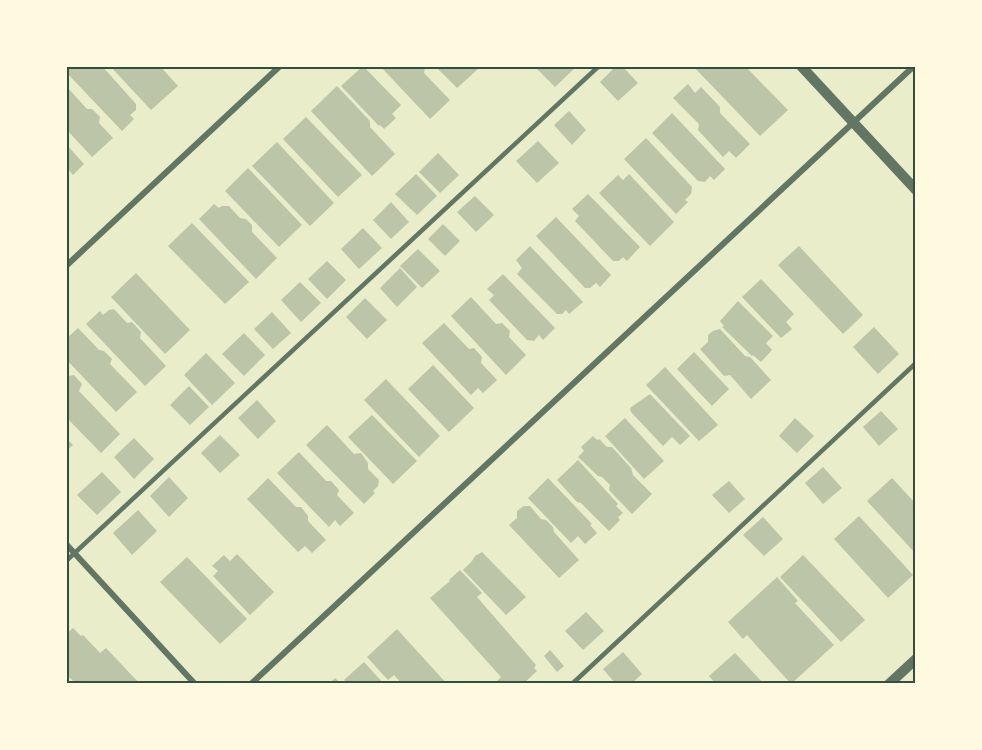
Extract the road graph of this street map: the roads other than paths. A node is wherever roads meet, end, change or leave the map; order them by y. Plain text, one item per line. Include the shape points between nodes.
1 (280, 66) edge
2 (599, 66) edge
3 (801, 66) edge
4 (914, 66) edge
5 (854, 122) junction
6 (916, 190) edge
7 (66, 266) edge
8 (916, 363) edge
9 (66, 544) edge
10 (74, 553) junction
11 (66, 561) edge
12 (916, 659) edge
13 (195, 684) edge
14 (251, 684) edge
15 (572, 684) edge
16 (889, 684) edge

1 - 7 street
2 - 10 lane
3 - 5 street
4 - 5 street
5 - 6 street
5 - 14 street
8 - 15 lane
9 - 10 street
10 - 11 lane
10 - 13 street
12 - 16 street

